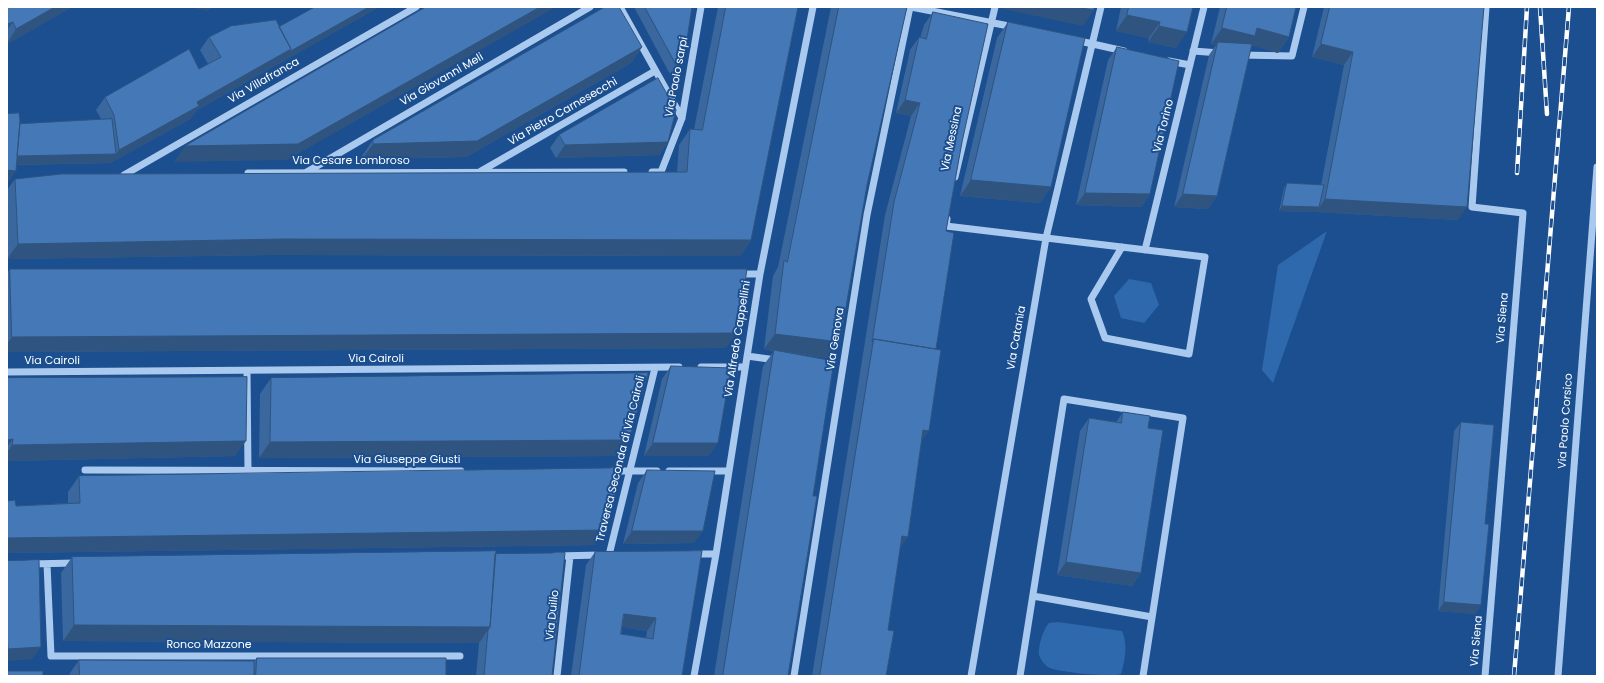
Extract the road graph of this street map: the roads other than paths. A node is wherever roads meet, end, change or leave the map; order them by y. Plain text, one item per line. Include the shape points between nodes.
1 (416, 7) edge
2 (590, 7) edge
3 (620, 7) edge
4 (701, 7) edge
5 (813, 7) edge
6 (910, 7) edge
7 (995, 7) edge
8 (1101, 7) edge
9 (1204, 7) edge
10 (1304, 7) edge
11 (1486, 7) edge
12 (991, 22) junction
13 (1022, 29) edge
14 (1069, 39) edge
15 (1092, 44) junction
16 (1193, 51) junction
17 (1130, 52) edge
18 (1160, 59) edge
19 (1190, 66) junction
20 (656, 71) junction
21 (682, 118) junction
22 (1597, 167) edge
23 (481, 172) junction
24 (630, 172) edge
25 (646, 172) edge
26 (305, 173) junction
27 (242, 174) edge
28 (140, 175) edge
29 (954, 182) edge
30 (949, 211) edge
31 (1046, 238) junction
32 (1122, 247) junction
33 (1145, 250) junction
34 (728, 274) edge
35 (760, 274) junction
36 (747, 356) junction
37 (786, 362) edge
38 (745, 367) junction
39 (655, 368) junction
40 (834, 368) edge
41 (842, 369) junction
42 (247, 370) junction
43 (7, 372) edge
44 (85, 470) dead end
45 (248, 471) junction
46 (471, 471) edge
47 (606, 471) edge
48 (630, 471) junction
49 (729, 471) junction
50 (685, 554) edge
51 (716, 554) junction
52 (546, 556) edge
53 (570, 556) junction
54 (79, 563) edge
55 (20, 564) edge
56 (47, 564) junction
57 (1033, 596) junction
58 (1152, 616) junction
59 (460, 656) dead end
60 (557, 676) edge
61 (694, 676) edge
62 (794, 676) edge
63 (971, 676) edge
64 (1020, 676) edge
65 (1143, 676) edge
66 (1485, 676) edge
67 (1558, 676) edge

1 - 28 street, Via Villafranca via 120,175
2 - 26 street, Via Giovanni Meli
3 - 20 street
4 - 21 street, Via Paolo sarpi
5 - 35 street, Via Alfredo Cappellini
6 - 12 street
6 - 41 street, Via Genova via 867,215
7 - 12 street, Via Messina
8 - 15 street, Via Catania
9 - 16 street, Via Torino
10 - 16 street via 1292,56
11 - 66 street, Via Siena via 1472,207 1523,213
12 - 13 street
12 - 29 street, Via Messina
14 - 15 street
15 - 17 street
15 - 31 street, Via Catania
16 - 19 street, Via Torino
18 - 19 street
19 - 33 street, Via Torino
20 - 21 street
20 - 23 street, Via Pietro Carnesecchi
21 - 25 street, Via Paolo sarpi via 661,172
22 - 67 street, Via Paolo Corsico
23 - 24 street, Via Cesare Lombroso
23 - 26 street, Via Cesare Lombroso
26 - 27 street, Via Cesare Lombroso
30 - 31 street via 946,226
31 - 32 street
31 - 63 street, Via Catania
32 - 33 street
32 - 33 street via 1091,299 1105,338 1189,354 1205,257
34 - 35 street
35 - 36 street, Via Alfredo Cappellini
36 - 37 street
36 - 38 street, Via Alfredo Cappellini
38 - 39 street, Via Cairoli
38 - 49 street, Via Alfredo Cappellini
39 - 42 street, Via Cairoli
39 - 48 street, Traversa Seconda di Via Cairoli
40 - 41 street
41 - 62 street, Via Genova
42 - 43 street, Via Cairoli
42 - 45 street
44 - 45 street, Via Giuseppe Giusti
45 - 46 street, Via Giuseppe Giusti
47 - 48 street
48 - 49 street
48 - 53 street, Traversa Seconda di Via Cairoli via 613,555
49 - 51 street, Via Alfredo Cappellini
50 - 51 street
51 - 61 street, Via Alfredo Cappellini
52 - 53 street
53 - 60 street, Via Duilio
54 - 56 street
55 - 56 street
56 - 59 street, Ronco Mazzone via 51,656
57 - 58 street
57 - 58 street via 1064,399 1183,418
57 - 64 street
58 - 65 street

